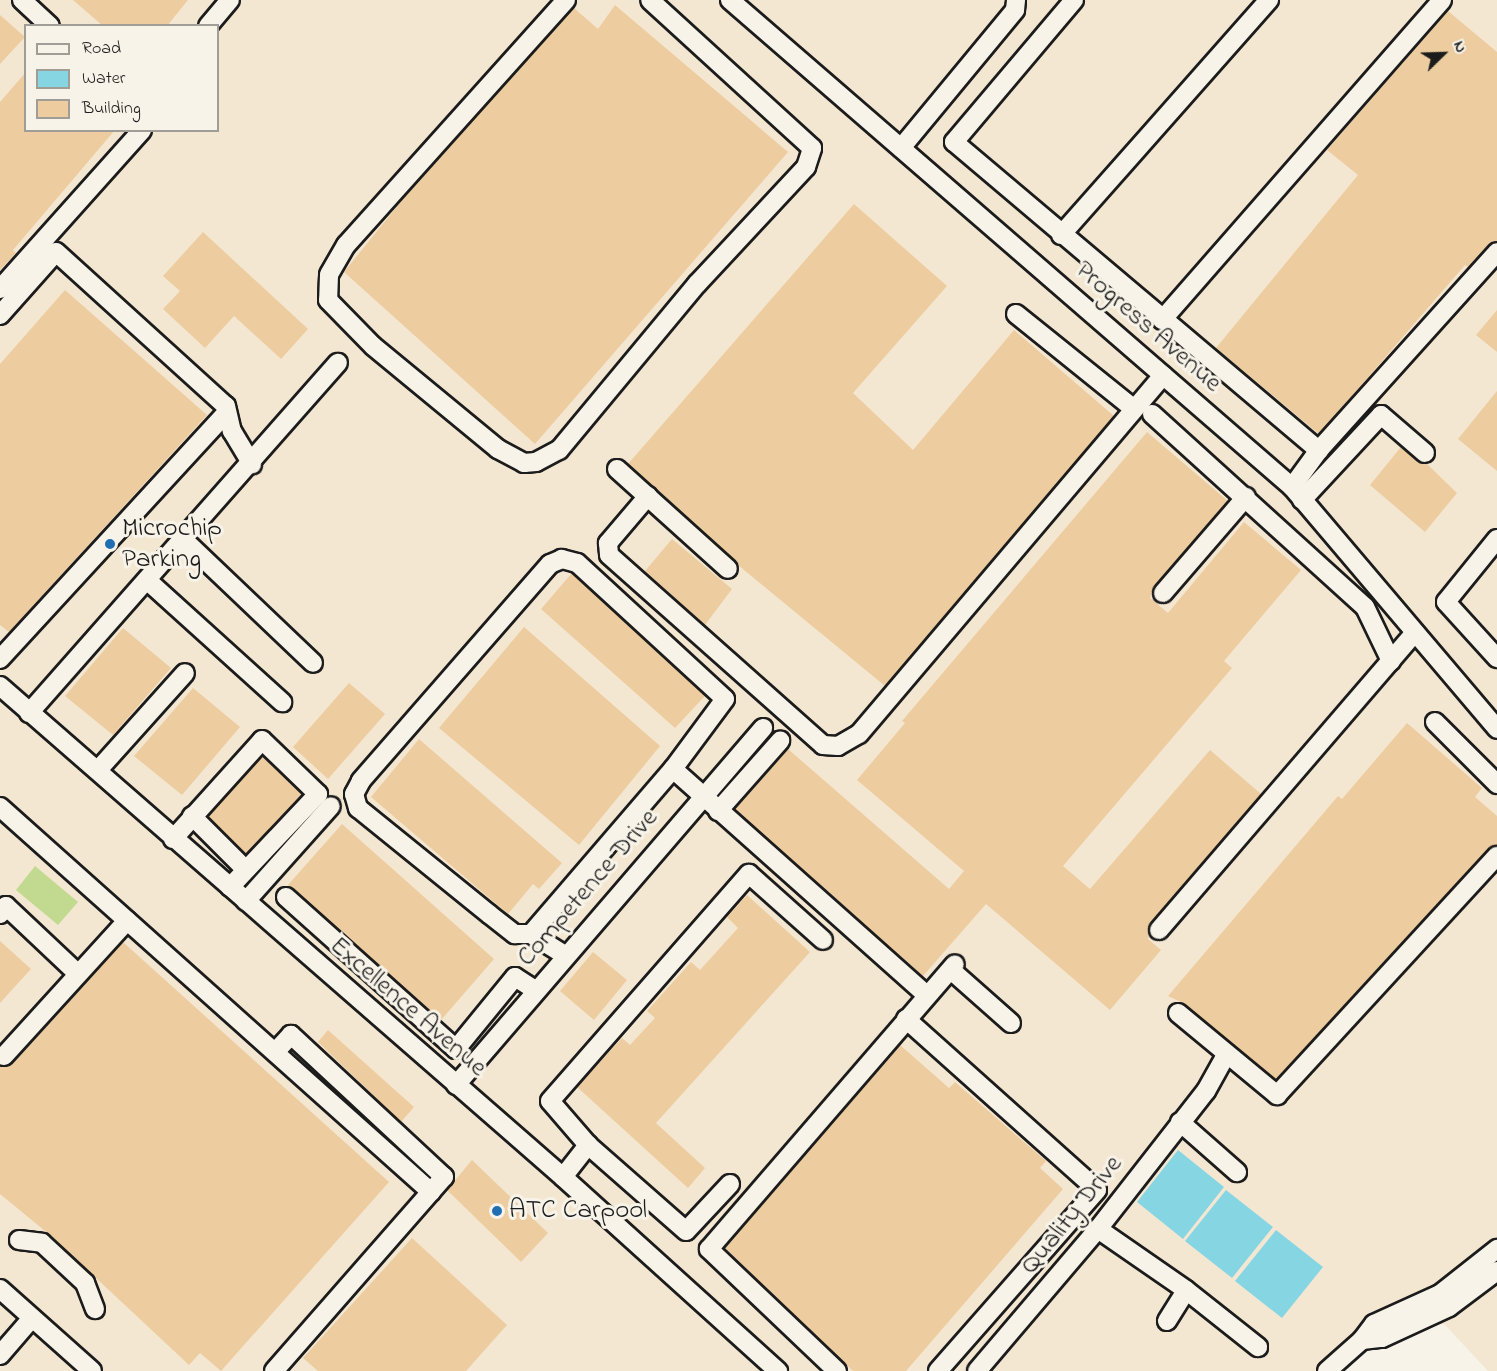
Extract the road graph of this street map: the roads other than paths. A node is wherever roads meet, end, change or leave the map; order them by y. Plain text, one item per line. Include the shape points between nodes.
1 (22, 0) edge
2 (230, 0) edge
3 (566, 0) edge
4 (650, 0) edge
5 (730, 0) edge
6 (1016, 0) edge
7 (1074, 0) edge
8 (1269, 0) edge
9 (1442, 0) edge
10 (48, 24) edge
11 (210, 24) edge
12 (140, 132) edge
13 (901, 148) junction
14 (1060, 235) junction
15 (1497, 252) edge
16 (0, 289) edge
17 (1016, 314) dead end
18 (0, 315) edge
19 (1162, 320) junction
20 (338, 363) dead end
21 (1163, 376) junction
22 (227, 411) junction
23 (1143, 412) junction
24 (1319, 450) junction
25 (1425, 453) dead end
26 (252, 464) junction
27 (617, 469) dead end
28 (1297, 493) junction
29 (648, 496) junction
30 (1246, 497) junction
31 (1497, 539) edge
32 (184, 540) junction
33 (728, 569) dead end
34 (148, 581) junction
35 (1163, 593) dead end
36 (1414, 634) junction
37 (1497, 658) edge
38 (0, 659) edge
39 (1391, 661) junction
40 (313, 663) dead end
41 (185, 673) dead end
42 (2, 691) edge
43 (282, 702) dead end
44 (29, 713) junction
45 (1435, 722) dead end
46 (763, 728) dead end
47 (1497, 729) edge
48 (780, 741) dead end
49 (673, 769) junction
50 (98, 771) junction
51 (1497, 784) edge
52 (702, 797) junction
53 (332, 806) dead end
54 (0, 807) edge
55 (718, 811) junction
56 (192, 816) junction
57 (173, 839) junction
58 (1497, 856) edge
59 (246, 870) junction
60 (230, 887) junction
61 (286, 897) dead end
62 (246, 901) junction
63 (0, 914) edge
64 (127, 921) junction
65 (1160, 930) dead end
66 (531, 934) junction
67 (823, 940) dead end
68 (564, 955) junction
69 (76, 972) junction
70 (535, 990) junction
71 (927, 995) junction
72 (1178, 1013) dead end
73 (906, 1019) junction
74 (1011, 1023) dead end
75 (1226, 1055) junction
76 (4, 1056) dead end
77 (456, 1085) junction
78 (1180, 1122) junction
79 (588, 1145) junction
80 (1237, 1172) dead end
81 (563, 1177) junction
82 (730, 1184) dead end
83 (1098, 1229) junction
84 (19, 1240) dead end
85 (1497, 1249) edge
86 (1497, 1271) edge
87 (0, 1289) edge
88 (1186, 1290) junction
89 (95, 1309) dead end
90 (32, 1318) junction
91 (1167, 1320) dead end
92 (1362, 1341) junction
93 (1258, 1347) dead end
94 (0, 1355) edge
95 (985, 1368) edge
96 (92, 1371) edge
97 (274, 1371) edge
98 (778, 1371) edge
99 (837, 1371) edge
100 (938, 1371) edge
101 (1327, 1371) edge

1 - 10 street
2 - 11 street
3 - 4 street via 346,245 329,275 328,300 373,346 498,449 524,463 536,462 559,450 697,284 806,167 812,148
5 - 13 street, Progress Avenue
6 - 13 street via 1015,10
7 - 14 street via 954,142
8 - 14 street
9 - 19 street
12 - 16 street
13 - 21 street, Progress Avenue
14 - 19 street
15 - 24 street
17 - 23 street
18 - 22 street via 56,252
19 - 24 street
20 - 26 street
21 - 23 street
21 - 28 street, Progress Avenue
22 - 26 street via 232,431
22 - 38 street
23 - 29 street via 859,734 838,746 823,745 609,555 608,543
23 - 30 street
24 - 28 street
25 - 28 street via 1381,415
26 - 32 street
27 - 29 street
28 - 36 street, Progress Avenue
29 - 33 street
30 - 35 street
30 - 39 street via 1365,607
31 - 37 street via 1446,602
32 - 34 street
32 - 40 street
34 - 43 street
34 - 44 street
36 - 39 street
36 - 47 street, Progress Avenue
39 - 65 street
41 - 50 street
42 - 44 street, Excellence Avenue
44 - 50 street, Excellence Avenue
45 - 51 street
46 - 52 street, Competence Drive
48 - 55 street
49 - 52 street
49 - 66 street
49 - 66 street via 725,699 577,563 562,559 550,564 361,781 354,794 358,808 489,914 515,934
50 - 57 street, Excellence Avenue
52 - 55 street
52 - 68 street, Competence Drive
53 - 62 street
54 - 64 street
55 - 71 street
56 - 57 street
56 - 59 street
56 - 59 street via 262,740 318,794
57 - 60 street, Excellence Avenue
58 - 75 street via 1277,1095
59 - 60 street
60 - 62 street, Excellence Avenue
61 - 70 street via 456,1048 515,977
62 - 77 street, Excellence Avenue
63 - 69 street via 6,906
64 - 69 street
64 - 97 street via 431,1192
66 - 68 street
67 - 79 street via 749,874 550,1101
68 - 70 street, Competence Drive
69 - 76 street
70 - 77 street, Competence Drive
71 - 73 street
71 - 74 street via 953,967
72 - 75 street
73 - 99 street via 709,1249
73 - 100 street via 1097,1190
75 - 78 street, Quality Drive via 1206,1090
77 - 81 street, Excellence Avenue
78 - 80 street
78 - 83 street, Quality Drive
79 - 81 street
79 - 82 street via 686,1232
81 - 98 street, Excellence Avenue
83 - 88 street
83 - 95 street, Quality Drive
84 - 89 street via 42,1243 85,1283
85 - 92 street via 1440,1294 1374,1324
86 - 92 street via 1449,1307 1382,1338
87 - 90 street
88 - 91 street
88 - 93 street
90 - 94 street
90 - 96 street
92 - 101 street

